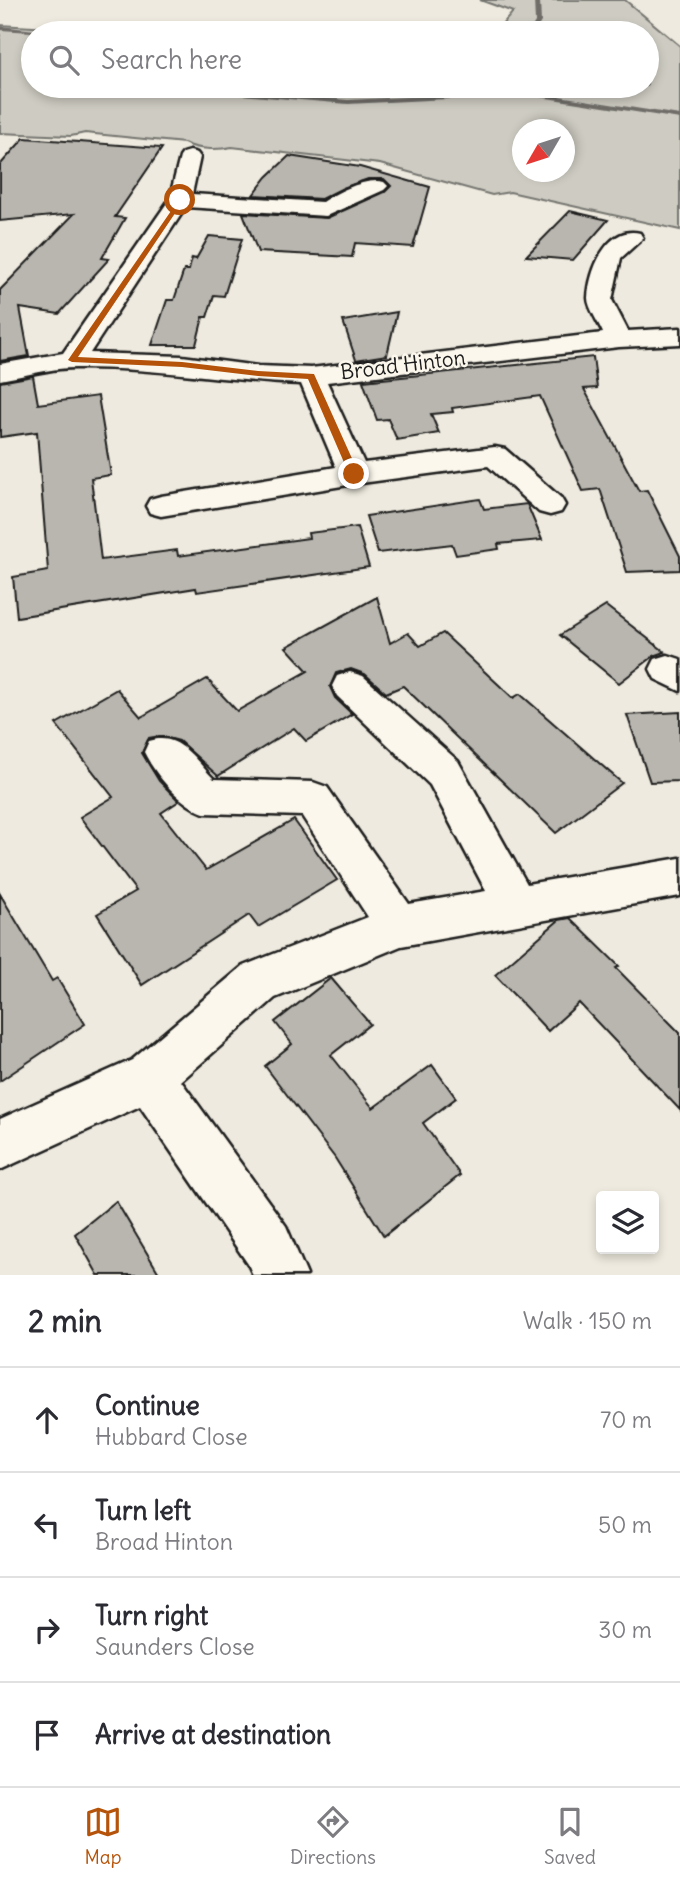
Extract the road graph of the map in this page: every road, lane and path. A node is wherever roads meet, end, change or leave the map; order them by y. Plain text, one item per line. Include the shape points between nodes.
1 (190, 157) dead end
2 (377, 187) dead end
3 (180, 200) junction
4 (632, 238) dead end
5 (680, 336) edge
6 (619, 339) junction
7 (72, 360) junction
8 (0, 372) edge
9 (311, 376) junction
10 (354, 474) junction
11 (550, 505) dead end
12 (161, 506) dead end
13 (350, 686) dead end
14 (163, 752) dead end
15 (680, 877) edge
16 (516, 905) junction
17 (399, 926) junction
18 (149, 1076) junction
19 (0, 1144) edge
20 (280, 1275) edge

1 - 3 street
2 - 3 street via 342,199 330,217
3 - 7 street
4 - 6 street via 610,256 600,300
5 - 6 street, Broad Hinton
6 - 9 street, Broad Hinton
7 - 8 street, Broad Hinton
7 - 9 street, Broad Hinton
9 - 10 street
10 - 11 street via 495,456
10 - 12 street
13 - 16 street via 443,772
14 - 17 street via 204,796 313,799
15 - 16 street
16 - 17 street
17 - 18 street via 259,982
18 - 19 street
18 - 20 street via 267,1245

